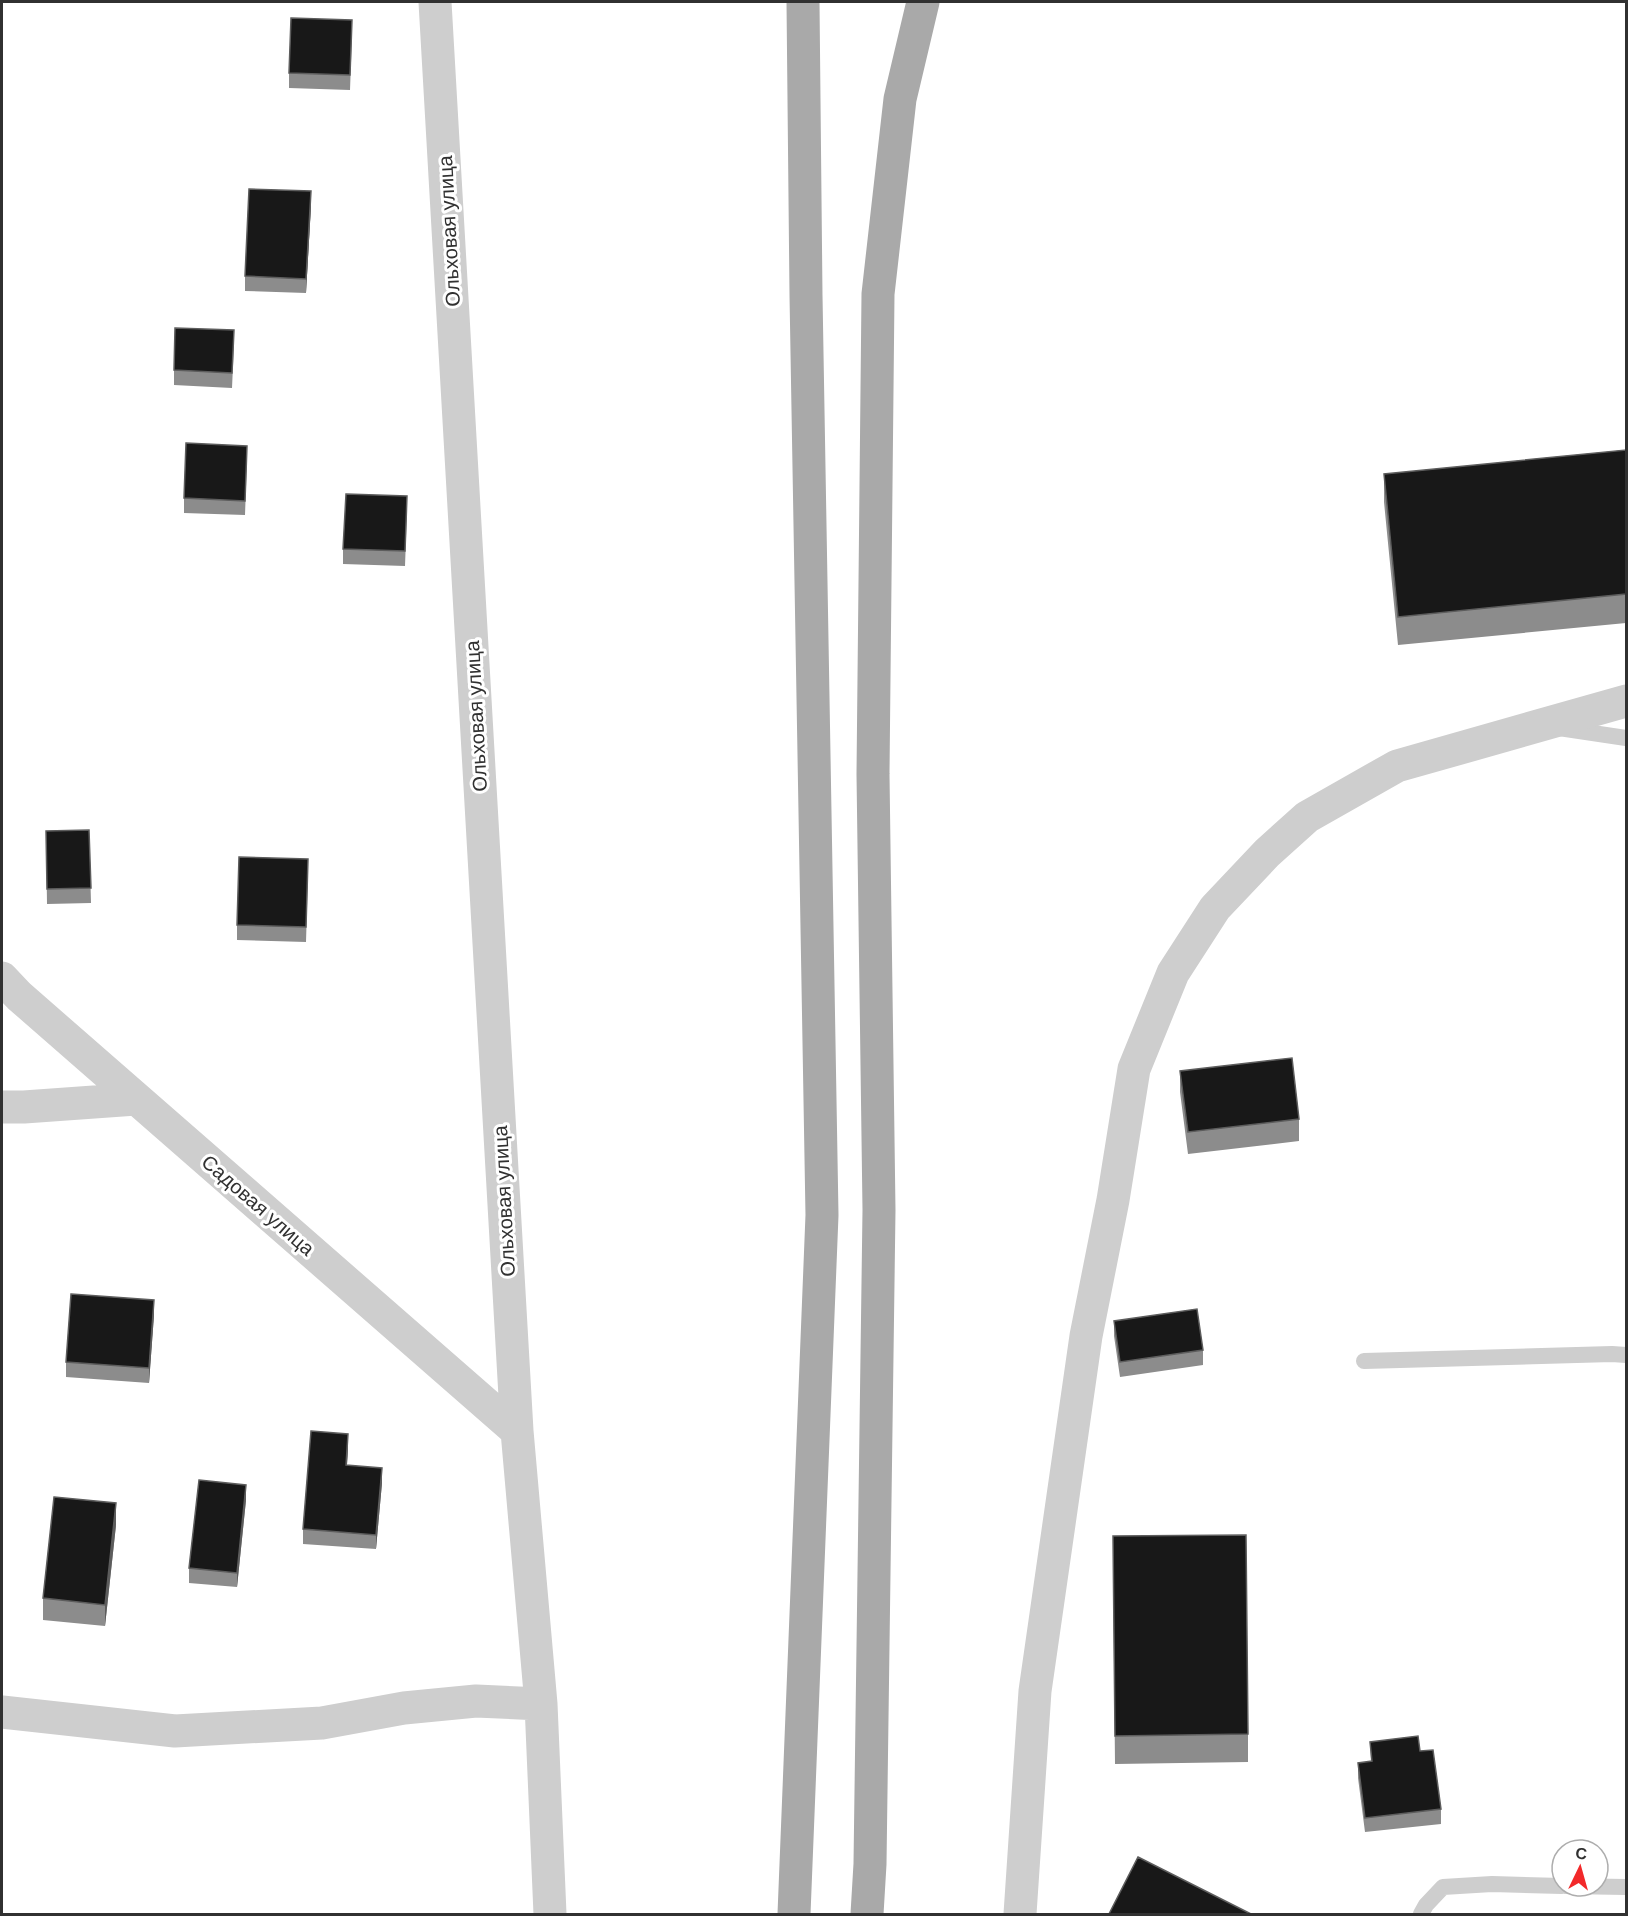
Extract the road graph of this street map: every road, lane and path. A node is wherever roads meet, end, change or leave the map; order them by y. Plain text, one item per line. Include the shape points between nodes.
1 (435, 2) edge
2 (803, 2) edge
3 (923, 2) edge
4 (1626, 701) edge
5 (1540, 725) junction
6 (1626, 738) edge
7 (2, 978) edge
8 (136, 1099) junction
9 (2, 1107) edge
10 (1626, 1355) edge
11 (1364, 1361) dead end
12 (517, 1431) junction
13 (541, 1704) junction
14 (2, 1712) edge
15 (1550, 1886) edge
16 (1610, 1887) edge
17 (1626, 1887) edge
18 (550, 1914) edge
19 (794, 1914) edge
20 (867, 1914) edge
21 (1020, 1914) edge
22 (1421, 1914) edge

1 - 12 street, Ольховая улица
2 - 19 main road via 822,1215
3 - 20 main road via 900,99 878,294 873,774 879,1210
4 - 5 street
5 - 6 lane
5 - 21 street via 1397,766 1307,817 1215,908 1173,973 1134,1069 1086,1336 1035,1691
7 - 8 street, Садовая улица
8 - 9 street
8 - 12 street, Садовая улица
10 - 11 lane
12 - 13 street, Ольховая улица
13 - 14 street via 476,1701 404,1708 322,1723 175,1731
13 - 18 street, Ольховая улица
15 - 22 lane via 1443,1887
16 - 17 lane

